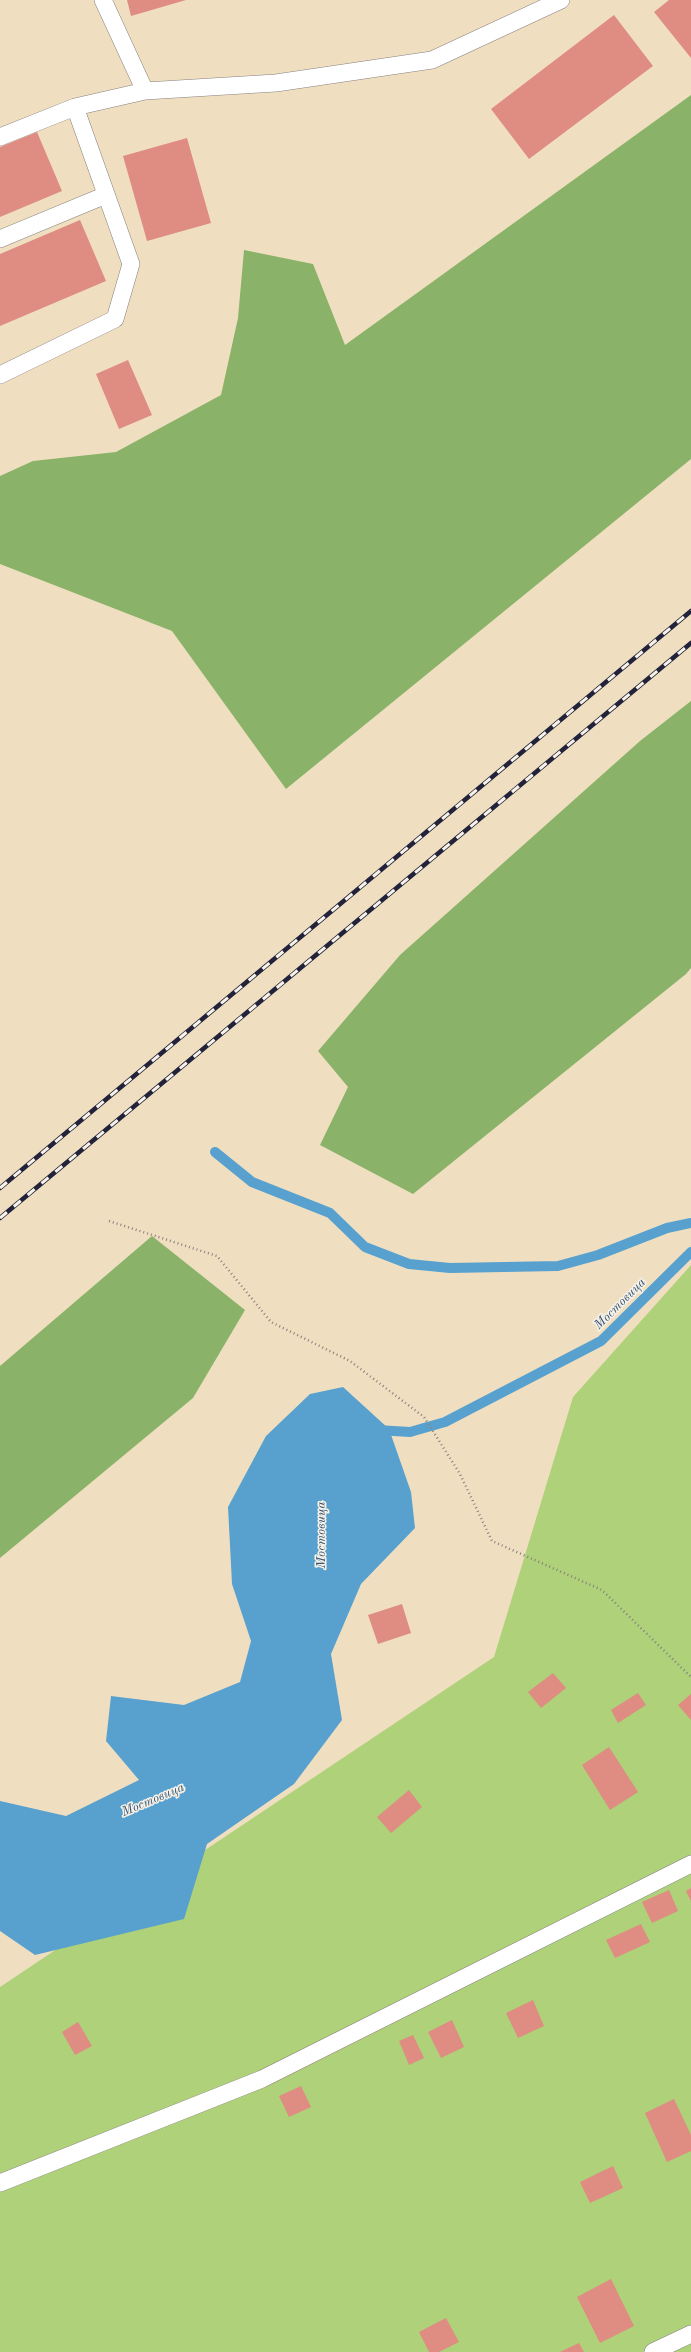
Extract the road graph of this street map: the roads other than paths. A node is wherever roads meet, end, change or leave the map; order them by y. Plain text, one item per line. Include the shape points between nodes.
1 (103, 0) edge
2 (561, 0) edge
3 (145, 91) junction
4 (75, 107) junction
5 (0, 137) edge
6 (106, 195) junction
7 (0, 239) edge
8 (0, 375) edge
9 (691, 1864) edge
10 (0, 2183) edge
11 (691, 2334) edge
12 (653, 2352) edge

1 - 3 lane
2 - 3 lane via 432,60 276,83
3 - 4 lane
4 - 5 lane
4 - 6 lane
6 - 7 lane
6 - 8 lane via 131,264 114,319
9 - 10 lane via 262,2079
11 - 12 lane

